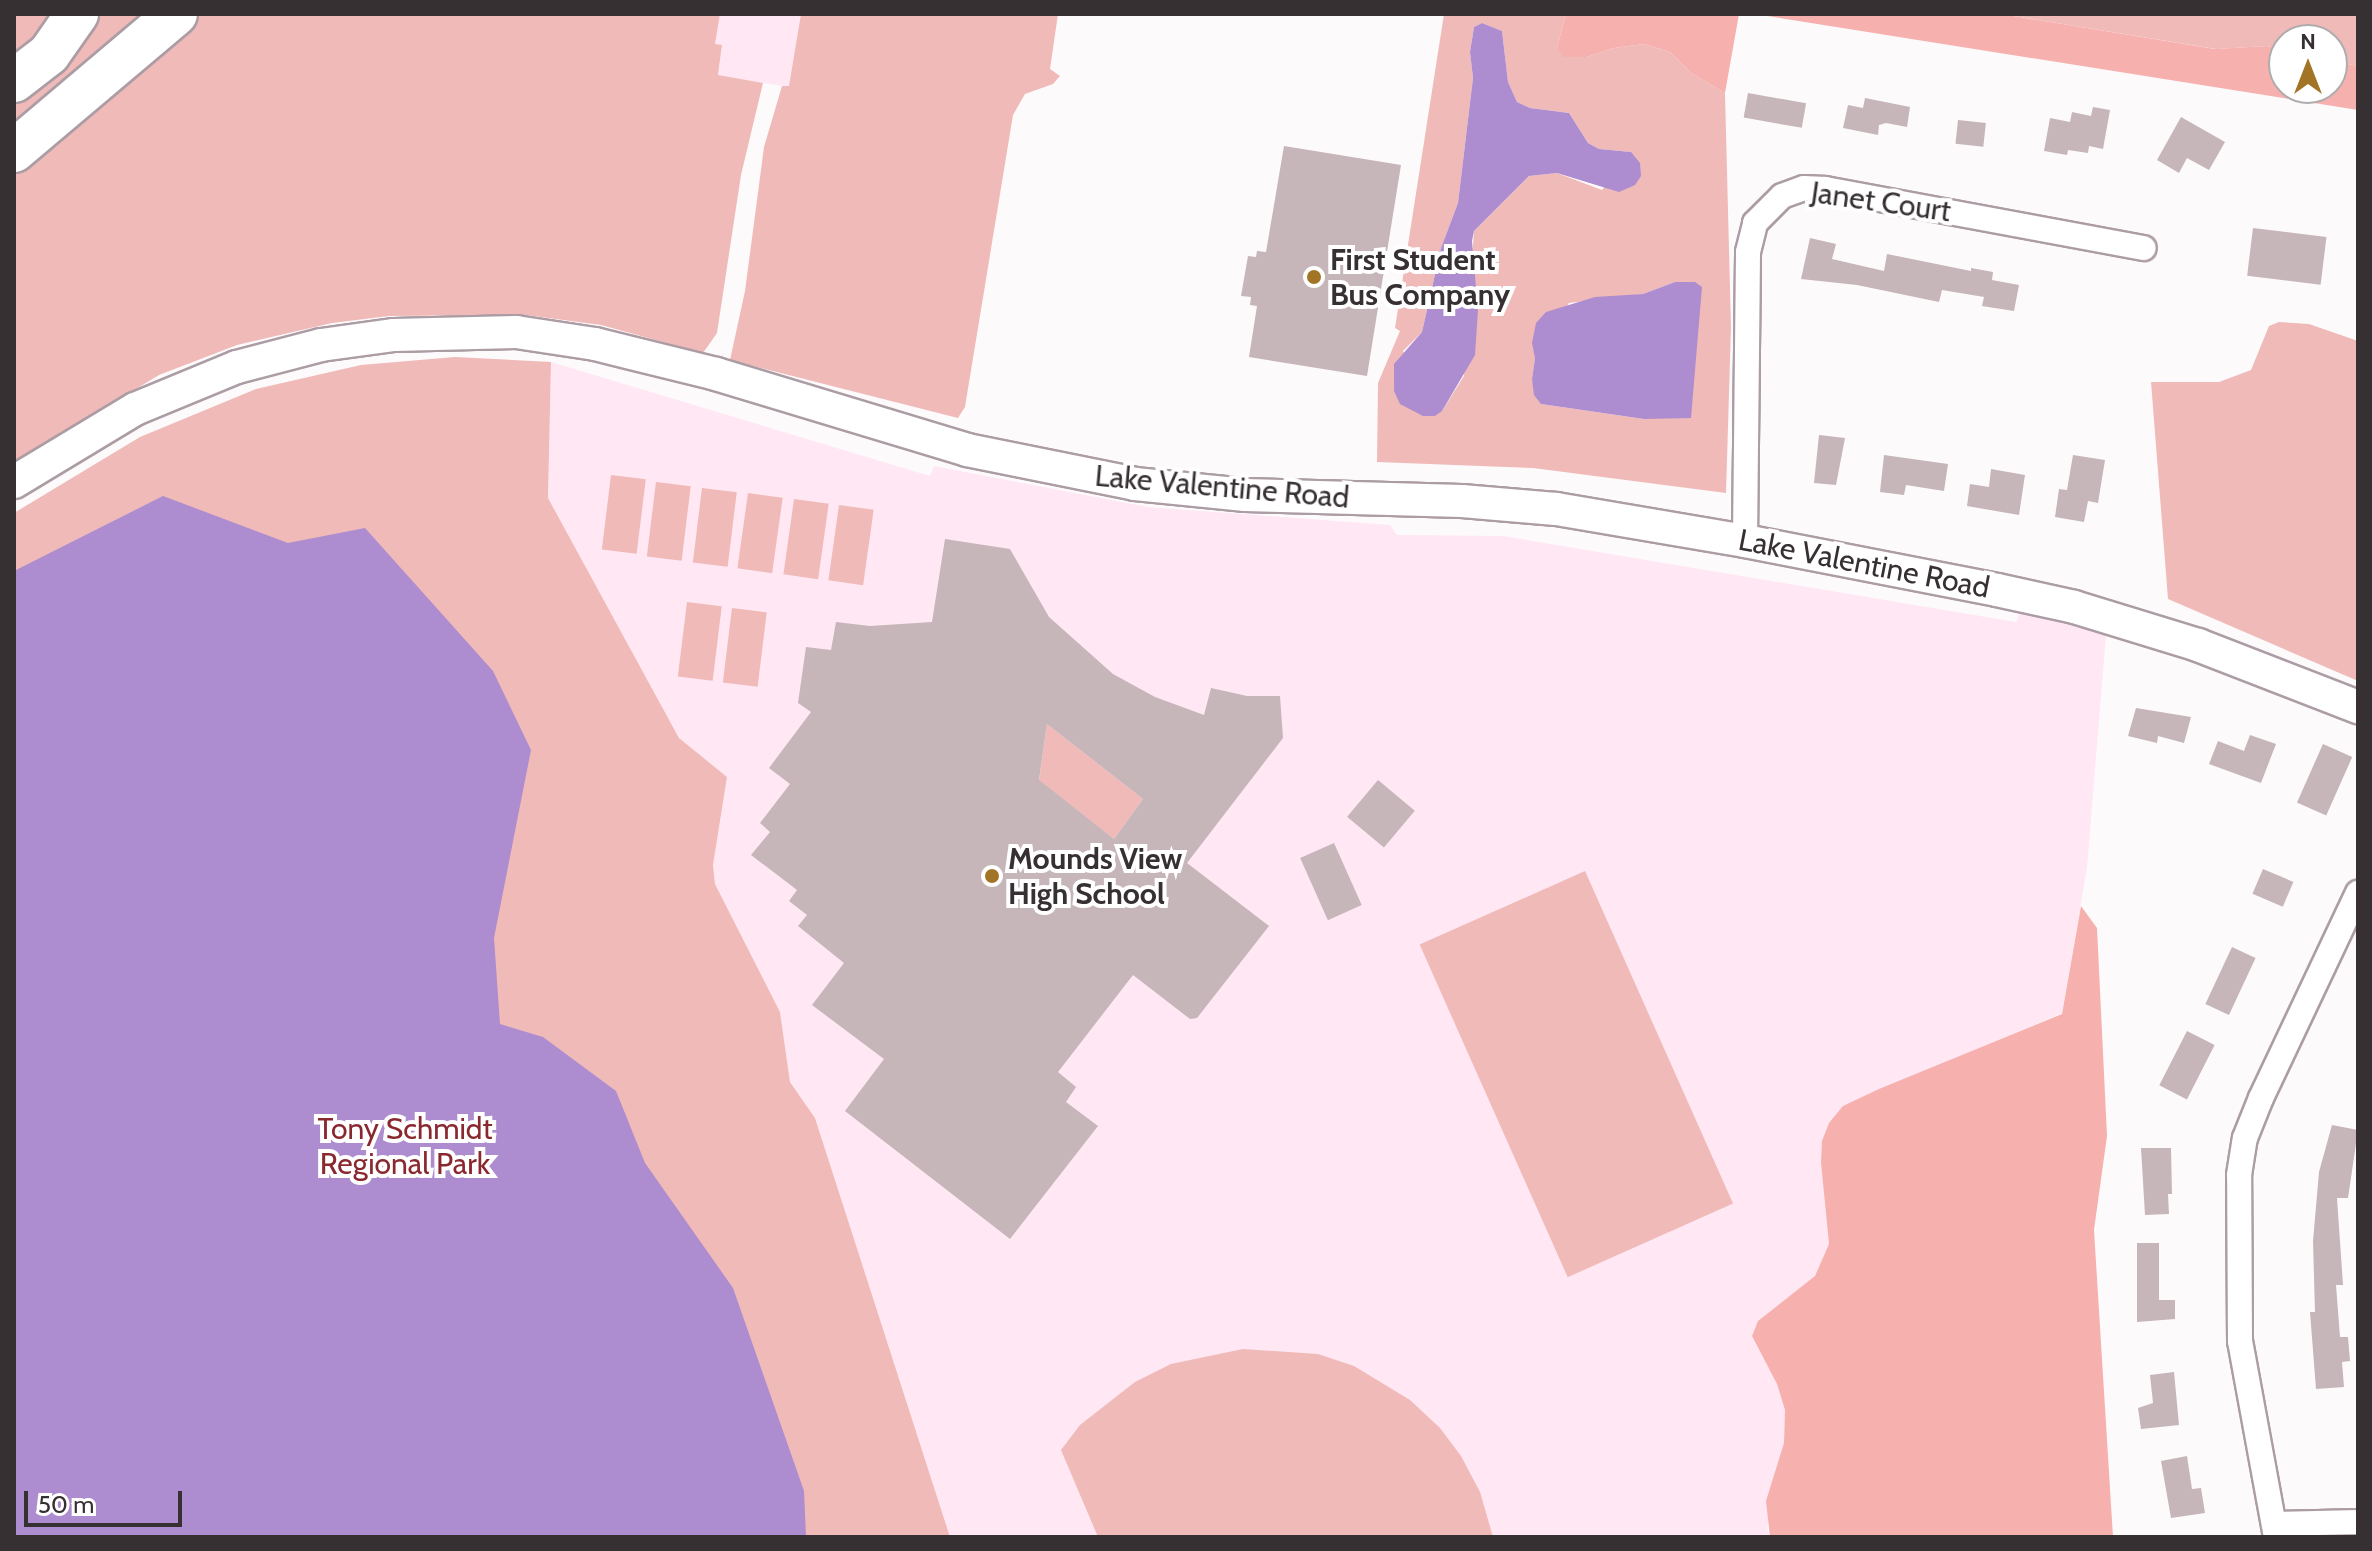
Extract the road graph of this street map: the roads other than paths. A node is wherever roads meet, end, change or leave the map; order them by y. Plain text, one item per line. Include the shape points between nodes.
1 (77, 14) edge
2 (176, 14) edge
3 (14, 81) edge
4 (14, 151) edge
5 (2144, 248) dead end
6 (14, 482) edge
7 (1745, 541) junction
8 (2358, 707) edge
9 (2358, 893) edge
10 (2358, 1522) edge
11 (2276, 1530) edge

1 - 3 highway via 49,54
2 - 4 highway
5 - 7 street, Janet Court via 1825,189 1804,188 1782,196 1755,223 1748,252
6 - 7 street, Lake Valentine Road via 135,409 237,367 359,339 471,331 595,344 716,374 967,450 1135,484 1245,495 1512,504
7 - 8 street, Lake Valentine Road via 2074,607 2211,649
9 - 11 street via 2261,1098 2245,1138 2239,1175 2240,1341
10 - 11 street

